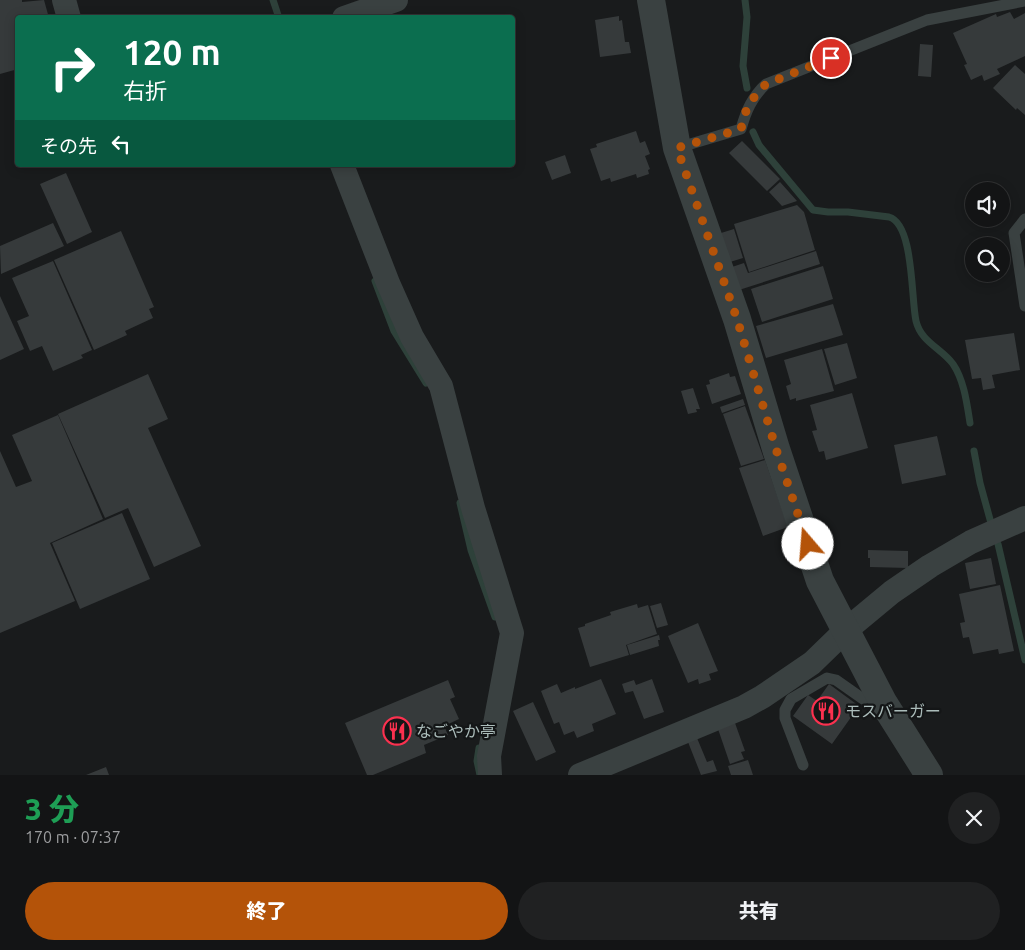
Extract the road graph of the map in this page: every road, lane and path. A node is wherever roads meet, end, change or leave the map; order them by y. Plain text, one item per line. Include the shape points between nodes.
1 (64, 0) edge
2 (396, 0) edge
3 (651, 0) edge
4 (1025, 1) edge
5 (68, 15) edge
6 (353, 15) edge
7 (677, 148) junction
8 (343, 167) edge
9 (1025, 219) edge
10 (1025, 306) edge
11 (1025, 518) edge
12 (845, 631) junction
13 (880, 695) junction
14 (803, 765) dead end
15 (490, 775) edge
16 (580, 775) edge
17 (929, 775) edge

1 - 5 street
2 - 6 street
3 - 7 street
4 - 7 lane via 927,20 766,84 745,113 741,129
7 - 12 street via 737,319 820,581
8 - 15 street via 412,337 441,386 473,508 512,633 489,756
9 - 10 lane via 1014,233
11 - 12 street via 971,542 930,566
12 - 13 street
12 - 16 street via 812,663 744,707
13 - 14 lane via 863,699 836,680 827,678 791,699 785,718
13 - 17 street

